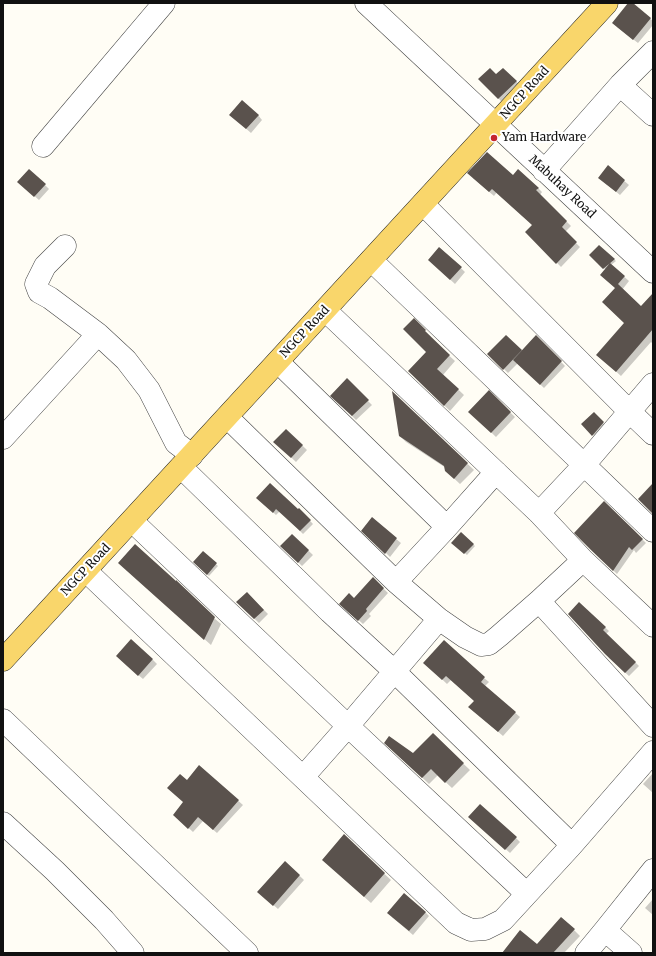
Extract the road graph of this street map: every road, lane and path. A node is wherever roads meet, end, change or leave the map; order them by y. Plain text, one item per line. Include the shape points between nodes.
1 (164, 3) edge
2 (366, 3) edge
3 (607, 3) edge
4 (653, 52) edge
5 (620, 85) junction
6 (653, 115) edge
7 (496, 125) junction
8 (43, 146) dead end
9 (544, 171) junction
10 (423, 204) junction
11 (65, 246) dead end
12 (371, 260) junction
13 (653, 272) edge
14 (325, 310) junction
15 (98, 334) junction
16 (278, 362) junction
17 (653, 384) edge
18 (629, 411) junction
19 (227, 417) junction
20 (653, 434) edge
21 (3, 438) edge
22 (186, 461) junction
23 (584, 465) junction
24 (496, 472) junction
25 (539, 513) junction
26 (132, 521) junction
27 (447, 527) junction
28 (653, 530) edge
29 (583, 560) junction
30 (86, 571) junction
31 (396, 582) junction
32 (539, 601) junction
33 (439, 619) junction
34 (653, 626) edge
35 (3, 660) edge
36 (394, 671) junction
37 (3, 720) edge
38 (348, 726) junction
39 (653, 726) edge
40 (653, 752) edge
41 (303, 777) junction
42 (3, 823) edge
43 (572, 845) junction
44 (653, 870) edge
45 (527, 894) junction
46 (605, 930) junction
47 (133, 953) edge
48 (247, 953) edge
49 (586, 953) edge
50 (631, 953) edge

1 - 8 street
2 - 7 street, Mabuhay Road
3 - 7 main road, NGCP Road
4 - 5 street
5 - 6 street
5 - 9 street
7 - 9 street, Mabuhay Road
7 - 10 main road, NGCP Road
9 - 13 street, Mabuhay Road
10 - 12 main road, NGCP Road
10 - 18 street
11 - 15 street via 45,266 36,284 39,292
12 - 14 main road, NGCP Road
12 - 23 street
14 - 16 main road, NGCP Road
14 - 24 street
15 - 21 street
15 - 22 street via 126,360 149,390
16 - 19 main road, NGCP Road
16 - 27 street
17 - 18 street
18 - 20 street
18 - 23 street
19 - 22 main road, NGCP Road
19 - 31 street
22 - 26 main road, NGCP Road
22 - 36 street via 330,612
23 - 25 street
23 - 28 street
24 - 25 street
24 - 27 street
25 - 29 street
26 - 30 main road, NGCP Road
26 - 38 street
27 - 31 street
29 - 32 street
29 - 34 street
30 - 35 main road, NGCP Road
30 - 41 street
31 - 33 street
32 - 33 street via 490,644 480,645
32 - 39 street
33 - 36 street
36 - 38 street
36 - 43 street
37 - 48 street
38 - 41 street
38 - 45 street
40 - 43 street
41 - 45 street via 456,923 471,930 485,929 503,920
42 - 47 street via 55,871
43 - 45 street
44 - 46 street
46 - 49 street
46 - 50 street

